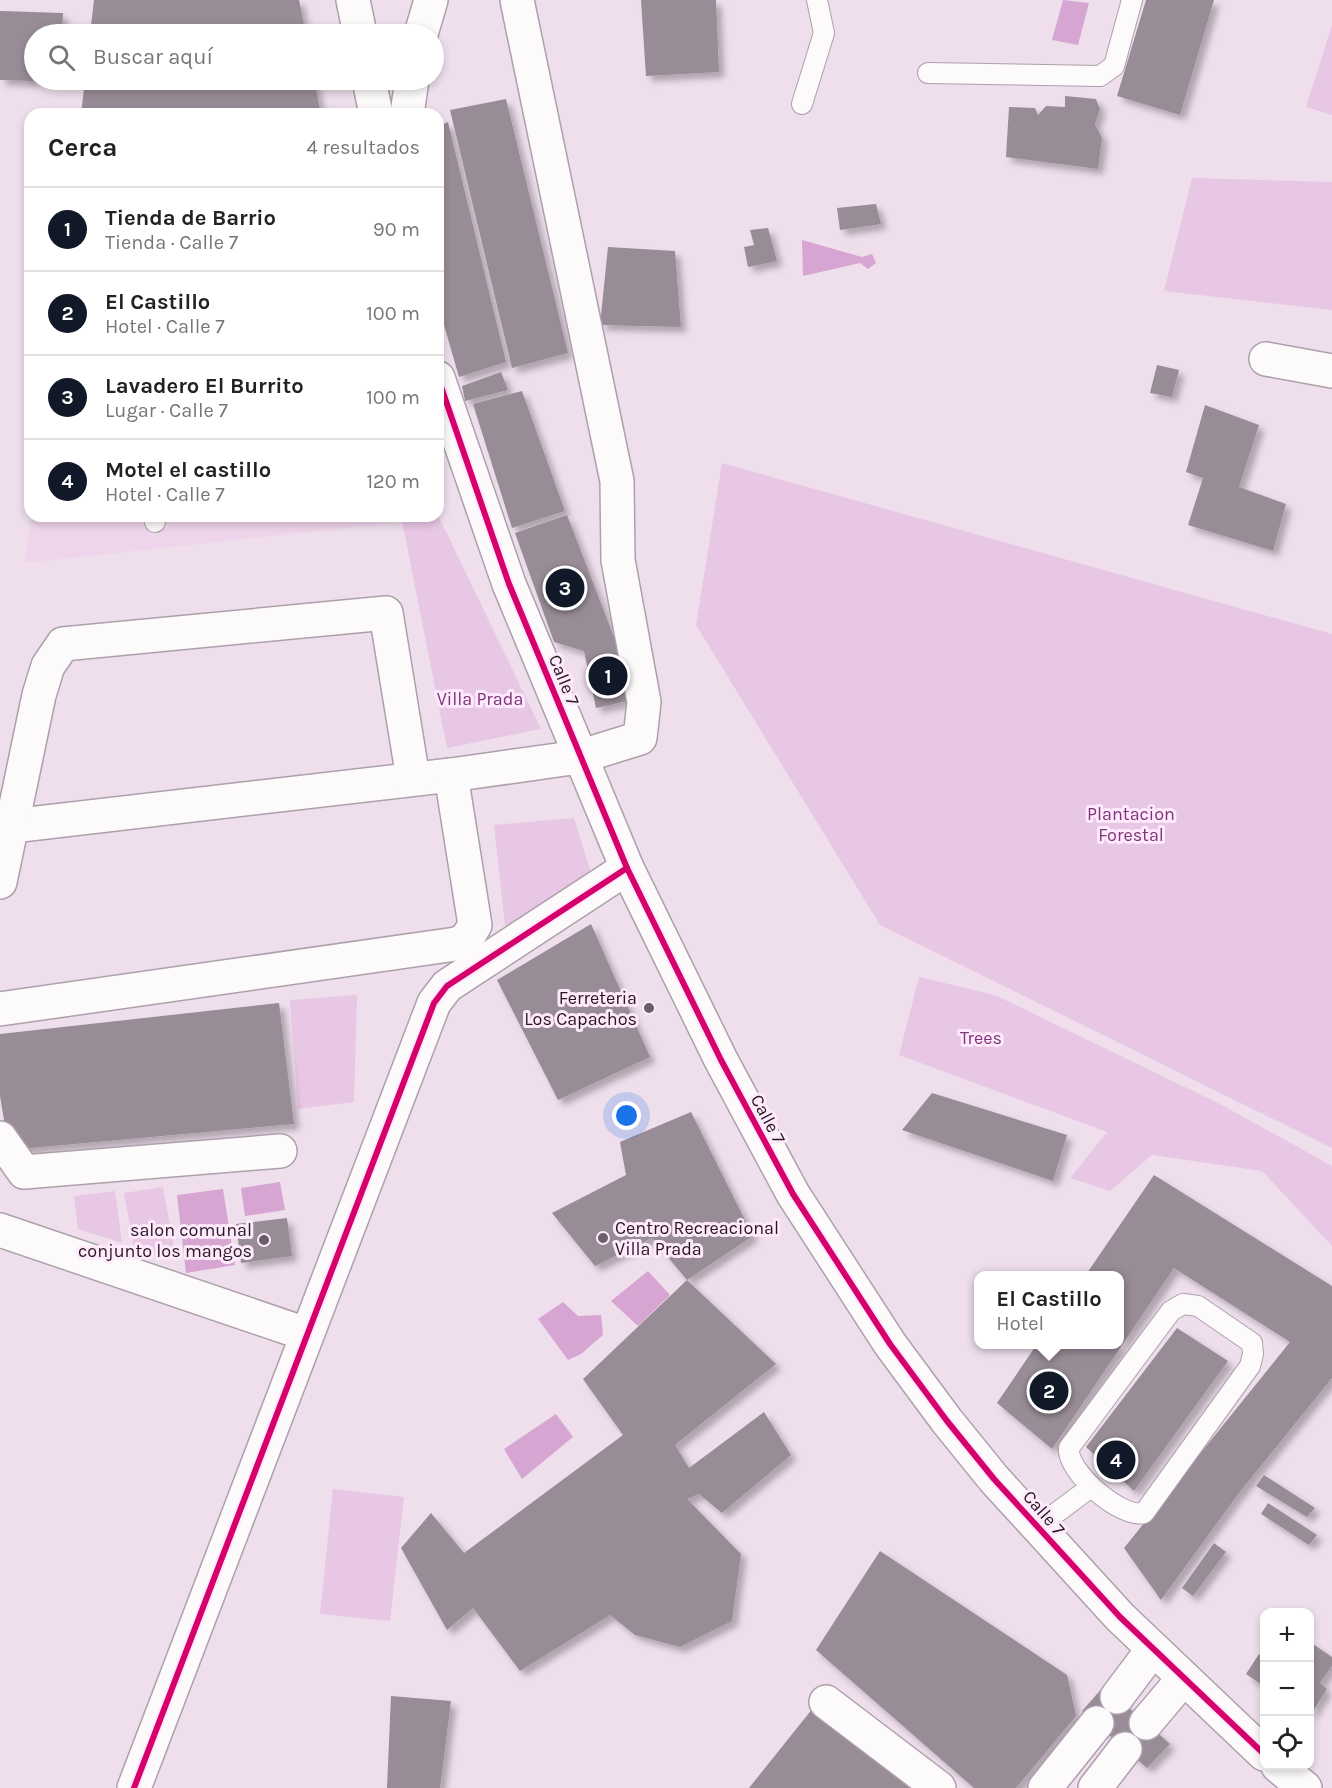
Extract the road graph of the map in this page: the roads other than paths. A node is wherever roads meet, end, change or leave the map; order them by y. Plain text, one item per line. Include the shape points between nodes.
1 (352, 0) edge
2 (431, 0) edge
3 (517, 0) edge
4 (817, 0) edge
5 (1132, 0) edge
6 (358, 24) edge
7 (424, 24) edge
8 (928, 73) dead end
9 (371, 90) edge
10 (411, 90) edge
11 (802, 104) dead end
12 (375, 108) edge
13 (408, 108) edge
14 (1266, 359) dead end
15 (1332, 371) edge
16 (444, 402) edge
17 (579, 757) junction
18 (451, 775) junction
19 (413, 778) junction
20 (12, 826) junction
21 (627, 868) junction
22 (0, 882) edge
23 (0, 1009) edge
24 (0, 1138) edge
25 (280, 1151) dead end
26 (0, 1230) edge
27 (306, 1334) junction
28 (1091, 1487) junction
29 (1036, 1528) junction
30 (1153, 1649) junction
31 (1184, 1678) junction
32 (1116, 1697) dead end
33 (826, 1702) dead end
34 (1146, 1723) dead end
35 (1096, 1724) dead end
36 (1125, 1749) dead end
37 (1260, 1750) edge
38 (1283, 1770) edge
39 (134, 1788) edge
40 (939, 1788) edge
41 (1046, 1788) edge
42 (1095, 1788) edge
43 (1305, 1788) edge

1 - 6 street
2 - 7 street
3 - 17 street via 617,481 618,560 644,702 640,738
4 - 11 lane via 824,33
5 - 8 lane via 1113,66 1100,76
9 - 12 street
10 - 13 street
14 - 15 street
16 - 17 street, Calle 7 via 509,584
17 - 18 street
17 - 21 street, Calle 7
18 - 19 street
18 - 23 street via 476,925 466,940
19 - 20 street
19 - 20 street via 386,613 63,644 48,666 39,695
20 - 22 street
21 - 27 street via 447,986 434,1003
21 - 29 street, Calle 7 via 753,1123 815,1230 890,1344 947,1421
24 - 25 street via 24,1172
26 - 27 street
27 - 39 street
28 - 28 lane via 1128,1514 1144,1513 1250,1366 1252,1343 1198,1306 1183,1304 1171,1311 1069,1448 1071,1461
28 - 29 lane
29 - 30 street, Calle 7
30 - 31 street, Calle 7
30 - 32 street
31 - 34 street
31 - 37 street, Calle 7
33 - 40 street
35 - 41 street
36 - 42 street
38 - 43 street

